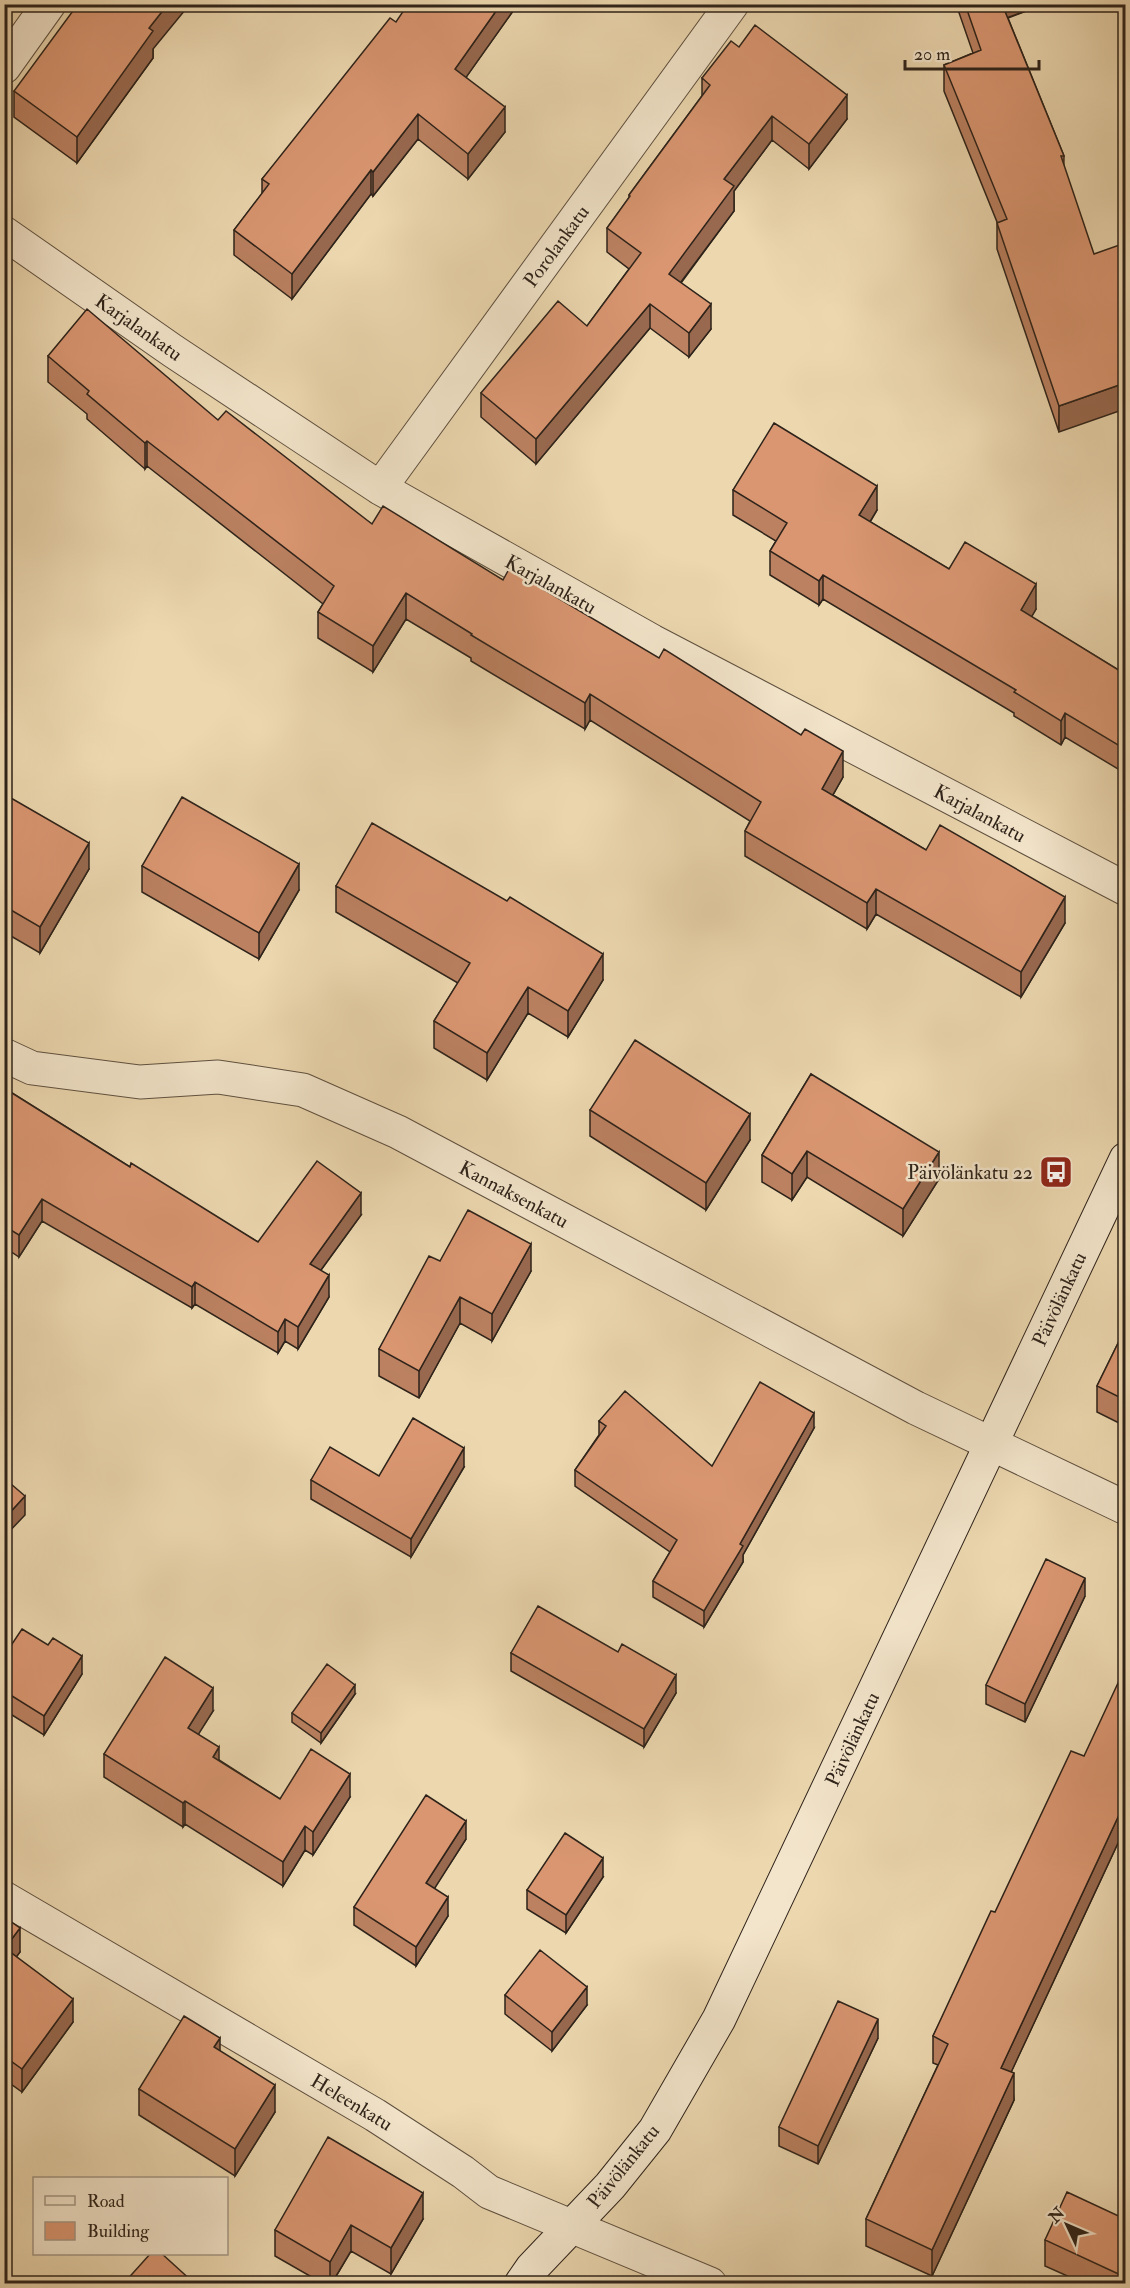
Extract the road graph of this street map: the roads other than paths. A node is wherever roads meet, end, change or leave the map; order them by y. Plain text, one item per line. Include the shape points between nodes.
1 (49, 4) edge
2 (732, 4) edge
3 (4, 67) edge
4 (4, 233) edge
5 (380, 488) junction
6 (1125, 889) edge
7 (4, 1054) edge
8 (1125, 1159) edge
9 (991, 1444) junction
10 (1125, 1508) edge
11 (4, 1898) edge
12 (573, 2226) junction
13 (521, 2283) edge
14 (710, 2283) edge

1 - 3 street
2 - 5 street, Porolankatu
4 - 5 street, Karjalankatu
5 - 6 street, Karjalankatu via 652,641
7 - 9 street, Kannaksenkatu via 32,1068 140,1082 218,1077 303,1090 398,1132 916,1408
8 - 9 street, Päivölänkatu
9 - 10 street, Kannaksenkatu
9 - 12 street, Päivölänkatu via 719,2019 655,2130
11 - 12 street, Heleenkatu via 375,2115 489,2192
12 - 13 street, Päivölänkatu
12 - 14 street, Heleenkatu

